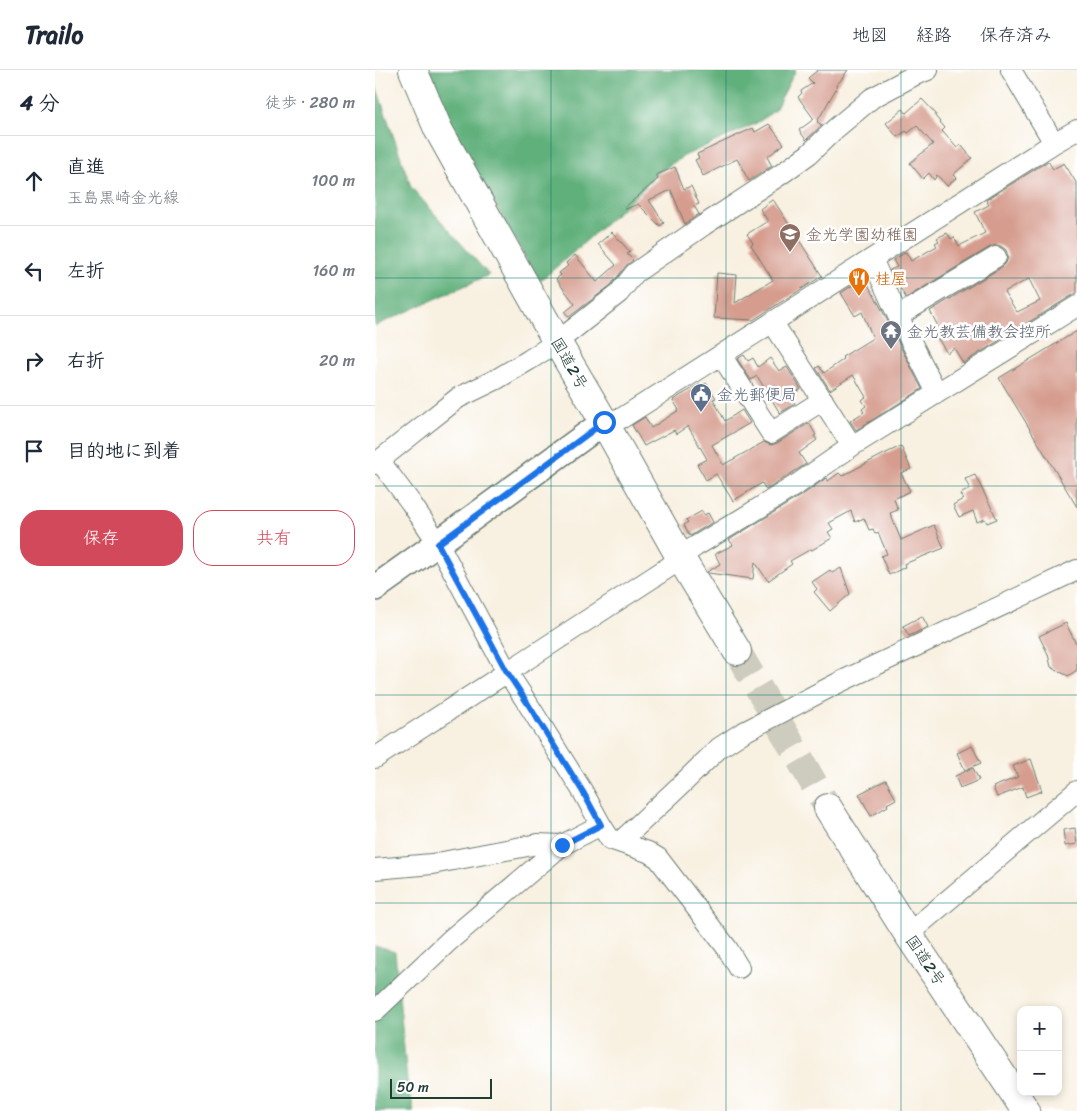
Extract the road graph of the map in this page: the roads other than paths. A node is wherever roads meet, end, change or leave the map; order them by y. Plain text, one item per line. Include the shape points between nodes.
1 (413, 70) edge
2 (928, 70) edge
3 (1011, 70) edge
4 (1076, 133) edge
5 (1053, 143) junction
6 (996, 257) dead end
7 (873, 259) junction
8 (1077, 306) edge
9 (899, 316) junction
10 (773, 323) junction
11 (557, 342) junction
12 (721, 356) junction
13 (937, 393) junction
14 (823, 400) junction
15 (604, 422) junction
16 (852, 446) junction
17 (377, 462) edge
18 (438, 544) junction
19 (680, 557) junction
20 (1077, 570) edge
21 (375, 588) edge
22 (737, 651) tunnel mouth
23 (507, 672) junction
24 (375, 758) edge
25 (1077, 791) edge
26 (828, 808) tunnel mouth
27 (601, 825) junction
28 (620, 842) junction
29 (562, 845) junction
30 (375, 868) edge
31 (908, 934) junction
32 (739, 968) dead end
33 (375, 1011) edge
34 (1026, 1111) edge

1 - 11 highway, 国道2号 via 438,129
2 - 11 street via 872,98 809,154 635,274 619,292
3 - 5 street
4 - 5 street
5 - 7 street
6 - 9 street
7 - 9 street
7 - 10 street
8 - 13 street
9 - 13 street
10 - 12 street
10 - 14 street
11 - 15 highway, 国道2号
11 - 17 street via 513,370 458,398
12 - 14 street via 771,433
12 - 15 street via 622,418
13 - 16 street
14 - 16 street
15 - 18 main road
15 - 19 highway, 国道2号
16 - 19 street
17 - 18 street via 411,503
18 - 21 main road
18 - 23 street
19 - 22 highway, 国道2号
19 - 23 street
20 - 28 street via 838,683 742,733 719,748
23 - 24 street
23 - 27 street
25 - 31 street
26 - 31 highway, 国道2号
27 - 28 street via 610,839
27 - 29 street
28 - 32 street via 658,858
29 - 30 street via 538,844 432,864
29 - 33 street via 450,940
31 - 34 highway, 国道2号

